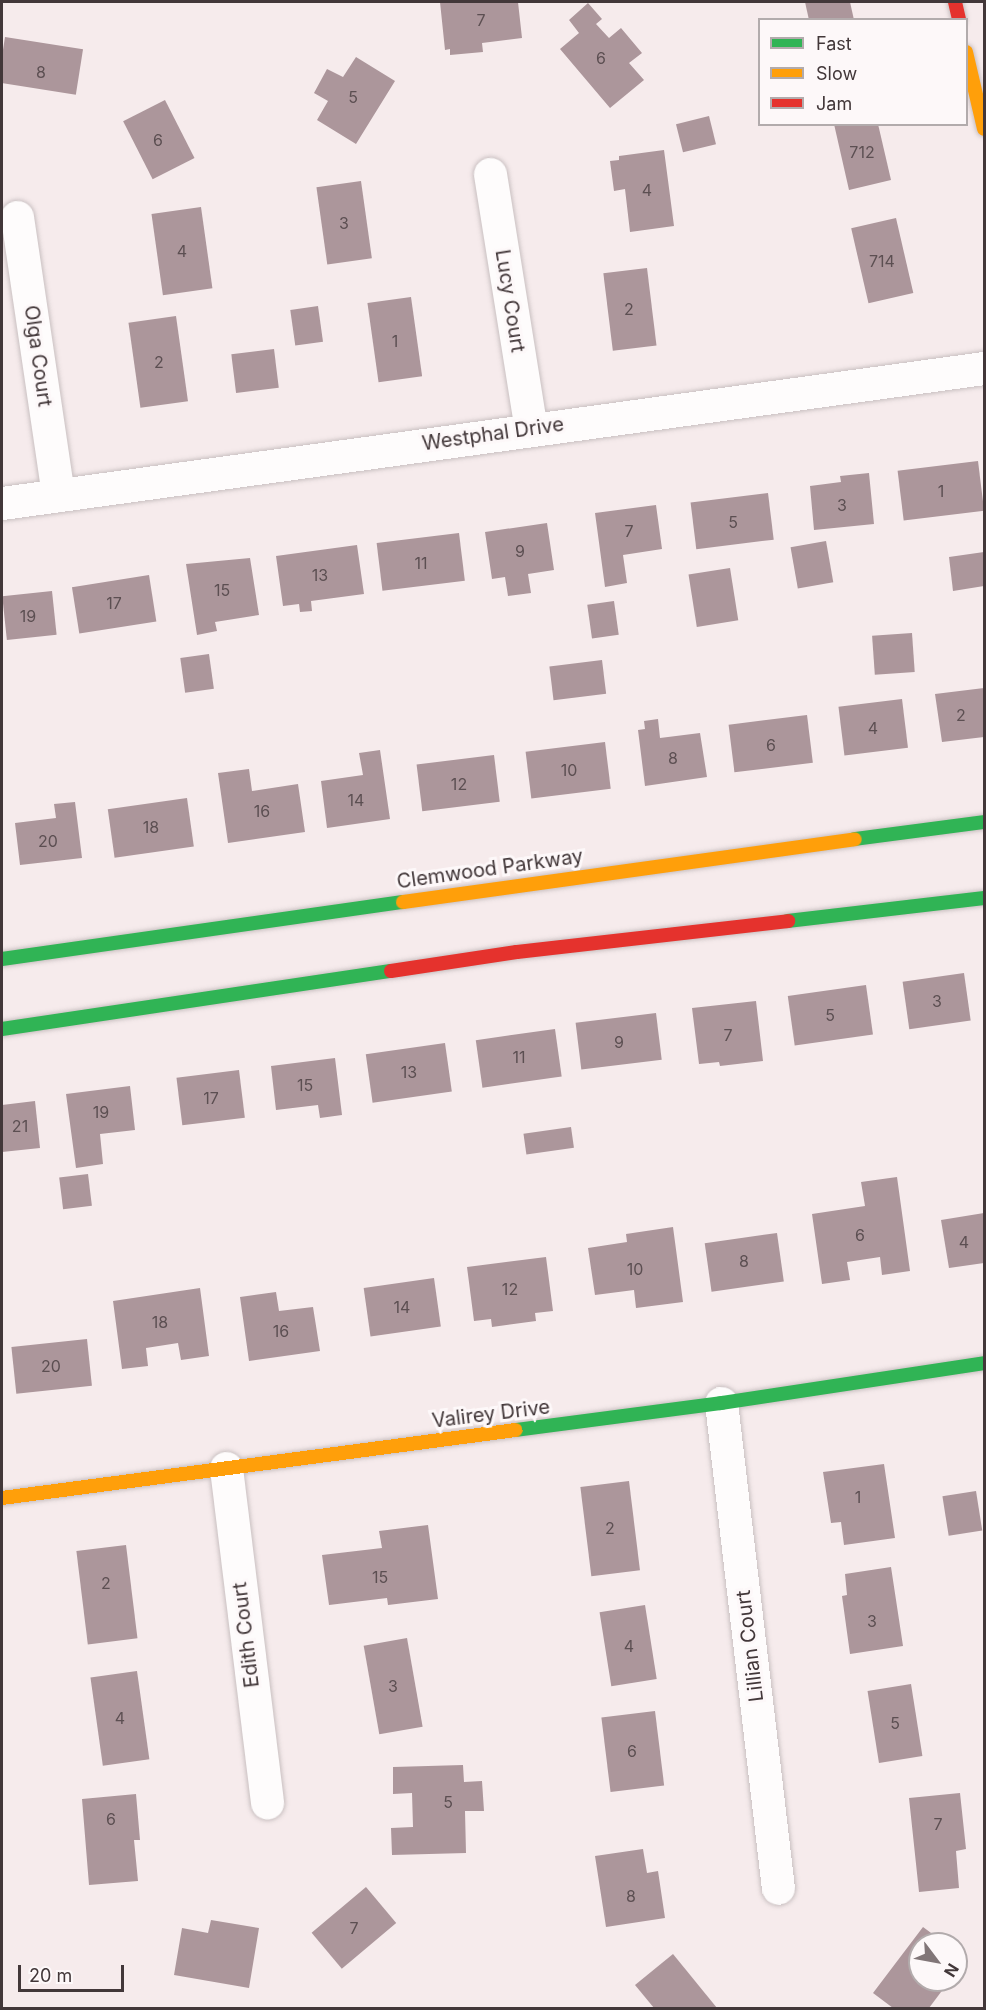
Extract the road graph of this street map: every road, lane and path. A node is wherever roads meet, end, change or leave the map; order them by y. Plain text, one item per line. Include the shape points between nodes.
1 (955, 2) edge
2 (959, 18) edge
3 (968, 61) edge
4 (984, 129) edge
5 (490, 174) dead end
6 (17, 218) dead end
7 (984, 368) edge
8 (531, 429) junction
9 (58, 495) junction
10 (2, 503) edge
11 (984, 822) edge
12 (984, 898) edge
13 (2, 959) edge
14 (2, 1029) edge
15 (984, 1363) edge
16 (721, 1403) junction
17 (226, 1468) junction
18 (2, 1498) edge
19 (267, 1802) dead end
20 (778, 1888) dead end

1 - 2 street
3 - 4 street
5 - 8 street, Lucy Court
6 - 9 street, Olga Court
7 - 8 street, Westphal Drive
8 - 9 street, Westphal Drive
9 - 10 street, Westphal Drive
11 - 13 street, Clemwood Parkway
12 - 14 street via 517,952
15 - 16 street, Valirey Drive
16 - 17 street, Valirey Drive
16 - 20 street, Lillian Court
17 - 18 street, Valirey Drive
17 - 19 street, Edith Court

